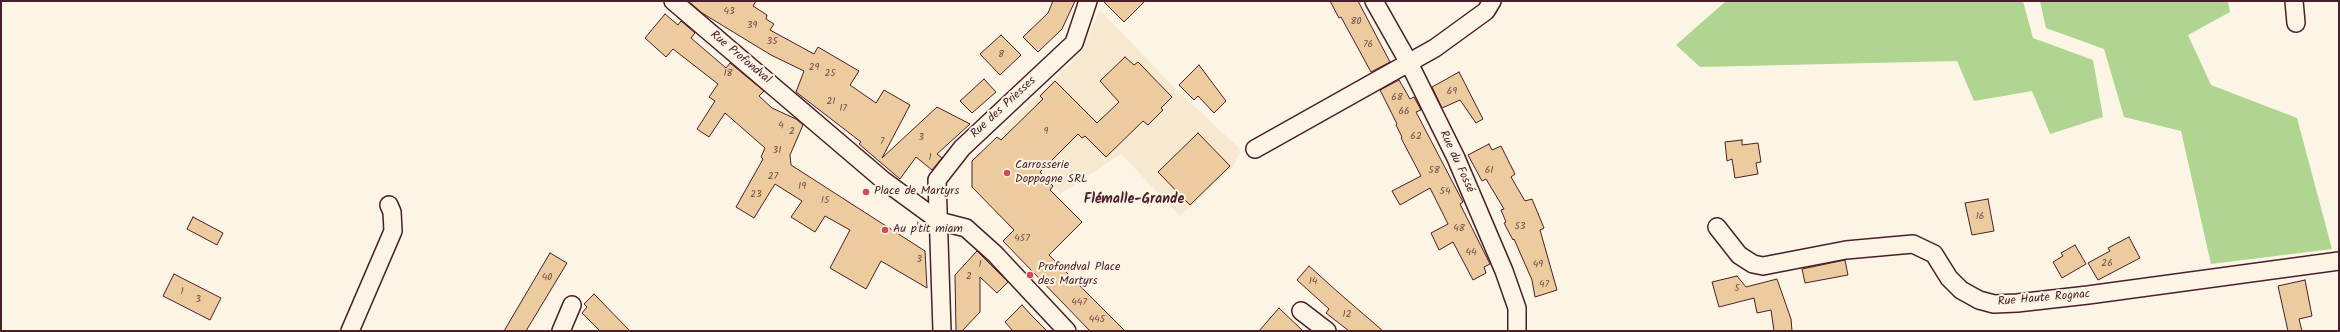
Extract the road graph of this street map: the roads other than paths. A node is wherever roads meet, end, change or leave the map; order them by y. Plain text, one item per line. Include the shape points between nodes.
1 (673, 1) edge
2 (1088, 1) edge
3 (1374, 1) edge
4 (1492, 1) edge
5 (2294, 1) edge
6 (2296, 24) dead end
7 (1409, 63) junction
8 (1255, 149) dead end
9 (389, 205) dead end
10 (939, 221) junction
11 (1717, 227) dead end
12 (2339, 261) edge
13 (572, 305) dead end
14 (1301, 311) dead end
15 (564, 330) edge
16 (350, 331) edge
17 (942, 331) edge
18 (1067, 331) edge
19 (1327, 331) edge
20 (1517, 331) edge

1 - 10 street, Rue Profondval via 883,180
2 - 10 street, Rue des Priesses via 1074,42 962,148 937,180
3 - 7 street, Rue du Fossé
4 - 7 street via 1480,17
5 - 6 street
7 - 8 street
7 - 20 street, Rue du Fossé via 1456,158 1504,271 1517,308
9 - 16 street via 393,231
10 - 17 street, Rue des Priesses
10 - 18 street via 966,228 995,254
11 - 12 street, Rue Haute Rognac via 1739,255 1753,264 1763,266 1846,250 1913,244 1934,254 1949,278 1962,290 1979,300 1994,304 2088,295
13 - 15 street
14 - 19 street

